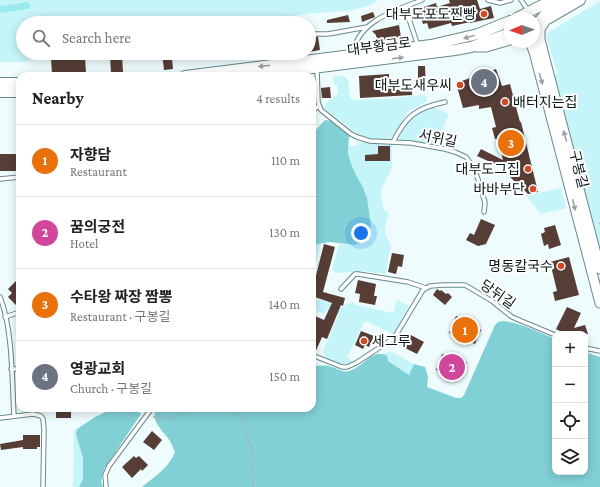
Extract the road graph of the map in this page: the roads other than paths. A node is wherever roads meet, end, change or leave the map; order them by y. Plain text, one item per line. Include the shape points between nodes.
1 (422, 0) edge
2 (488, 0) edge
3 (511, 0) edge
4 (522, 0) edge
5 (552, 0) edge
6 (565, 0) edge
7 (580, 0) edge
8 (405, 6) junction
9 (527, 8) junction
10 (523, 12) edge
11 (549, 18) junction
12 (540, 19) edge
13 (540, 21) edge
14 (504, 24) edge
15 (368, 27) junction
16 (540, 29) edge
17 (316, 34) edge
18 (504, 35) edge
19 (504, 42) edge
20 (418, 47) junction
21 (471, 47) junction
22 (535, 48) edge
23 (535, 48) edge
24 (353, 55) junction
25 (313, 61) junction
26 (219, 72) edge
27 (266, 72) edge
28 (314, 72) edge
29 (0, 83) edge
30 (16, 83) edge
31 (316, 88) edge
32 (0, 92) edge
33 (16, 92) edge
34 (445, 102) dead end
35 (318, 106) joint
36 (393, 142) junction
37 (16, 177) edge
38 (0, 179) edge
39 (484, 212) dead end
40 (600, 269) edge
41 (426, 288) junction
42 (341, 289) dead end
43 (0, 297) edge
44 (600, 303) edge
45 (16, 313) edge
46 (6, 317) junction
47 (552, 334) edge
48 (588, 349) edge
49 (600, 351) edge
50 (316, 357) edge
51 (11, 369) junction
52 (16, 369) edge
53 (149, 412) edge
54 (14, 416) junction
55 (0, 418) edge
56 (43, 487) edge
57 (106, 487) edge

1 - 8 lane, 대부황금로
2 - 3 lane via 500,3
4 - 9 lane
5 - 9 main road
6 - 12 main road
7 - 11 main road
8 - 15 lane, 대부황금로
8 - 20 lane, 대부황금로
9 - 10 main road
11 - 13 main road
11 - 16 street, 구봉길
14 -> 20 main road, 대부황금로 via 460,39
15 - 17 lane, 대부황금로
15 - 24 lane, 대부황금로 via 354,47
18 - 21 main road, 대부황금로
19 - 21 street via 486,47
20 - 24 main road, 대부황금로
25 -> 21 main road, 대부황금로
40 -> 22 street, 구봉길
23 -> 44 street, 구봉길
24 - 25 main road, 대부황금로
25 -> 26 main road, 대부황금로
25 - 27 main road, 대부황금로
25 - 28 lane
29 - 30 main road
31 - 35 lane
32 - 33 main road
34 - 36 lane, 서위길 via 423,108 411,115
35 - 36 lane, 서위길 via 357,138
36 - 39 lane, 서위길 via 445,149 466,157 474,168 481,188 485,203
37 - 38 lane
41 - 42 lane, 당뒤길 via 401,281 355,274
41 - 47 lane, 당뒤길 via 465,285 512,317
41 - 50 lane via 394,338 356,364 346,368
43 - 46 lane
45 - 46 lane
46 - 51 lane
48 - 49 lane
51 - 52 lane
51 - 54 lane
53 - 57 lane via 109,466 105,475
54 - 55 lane
54 - 56 lane via 37,415 43,419

